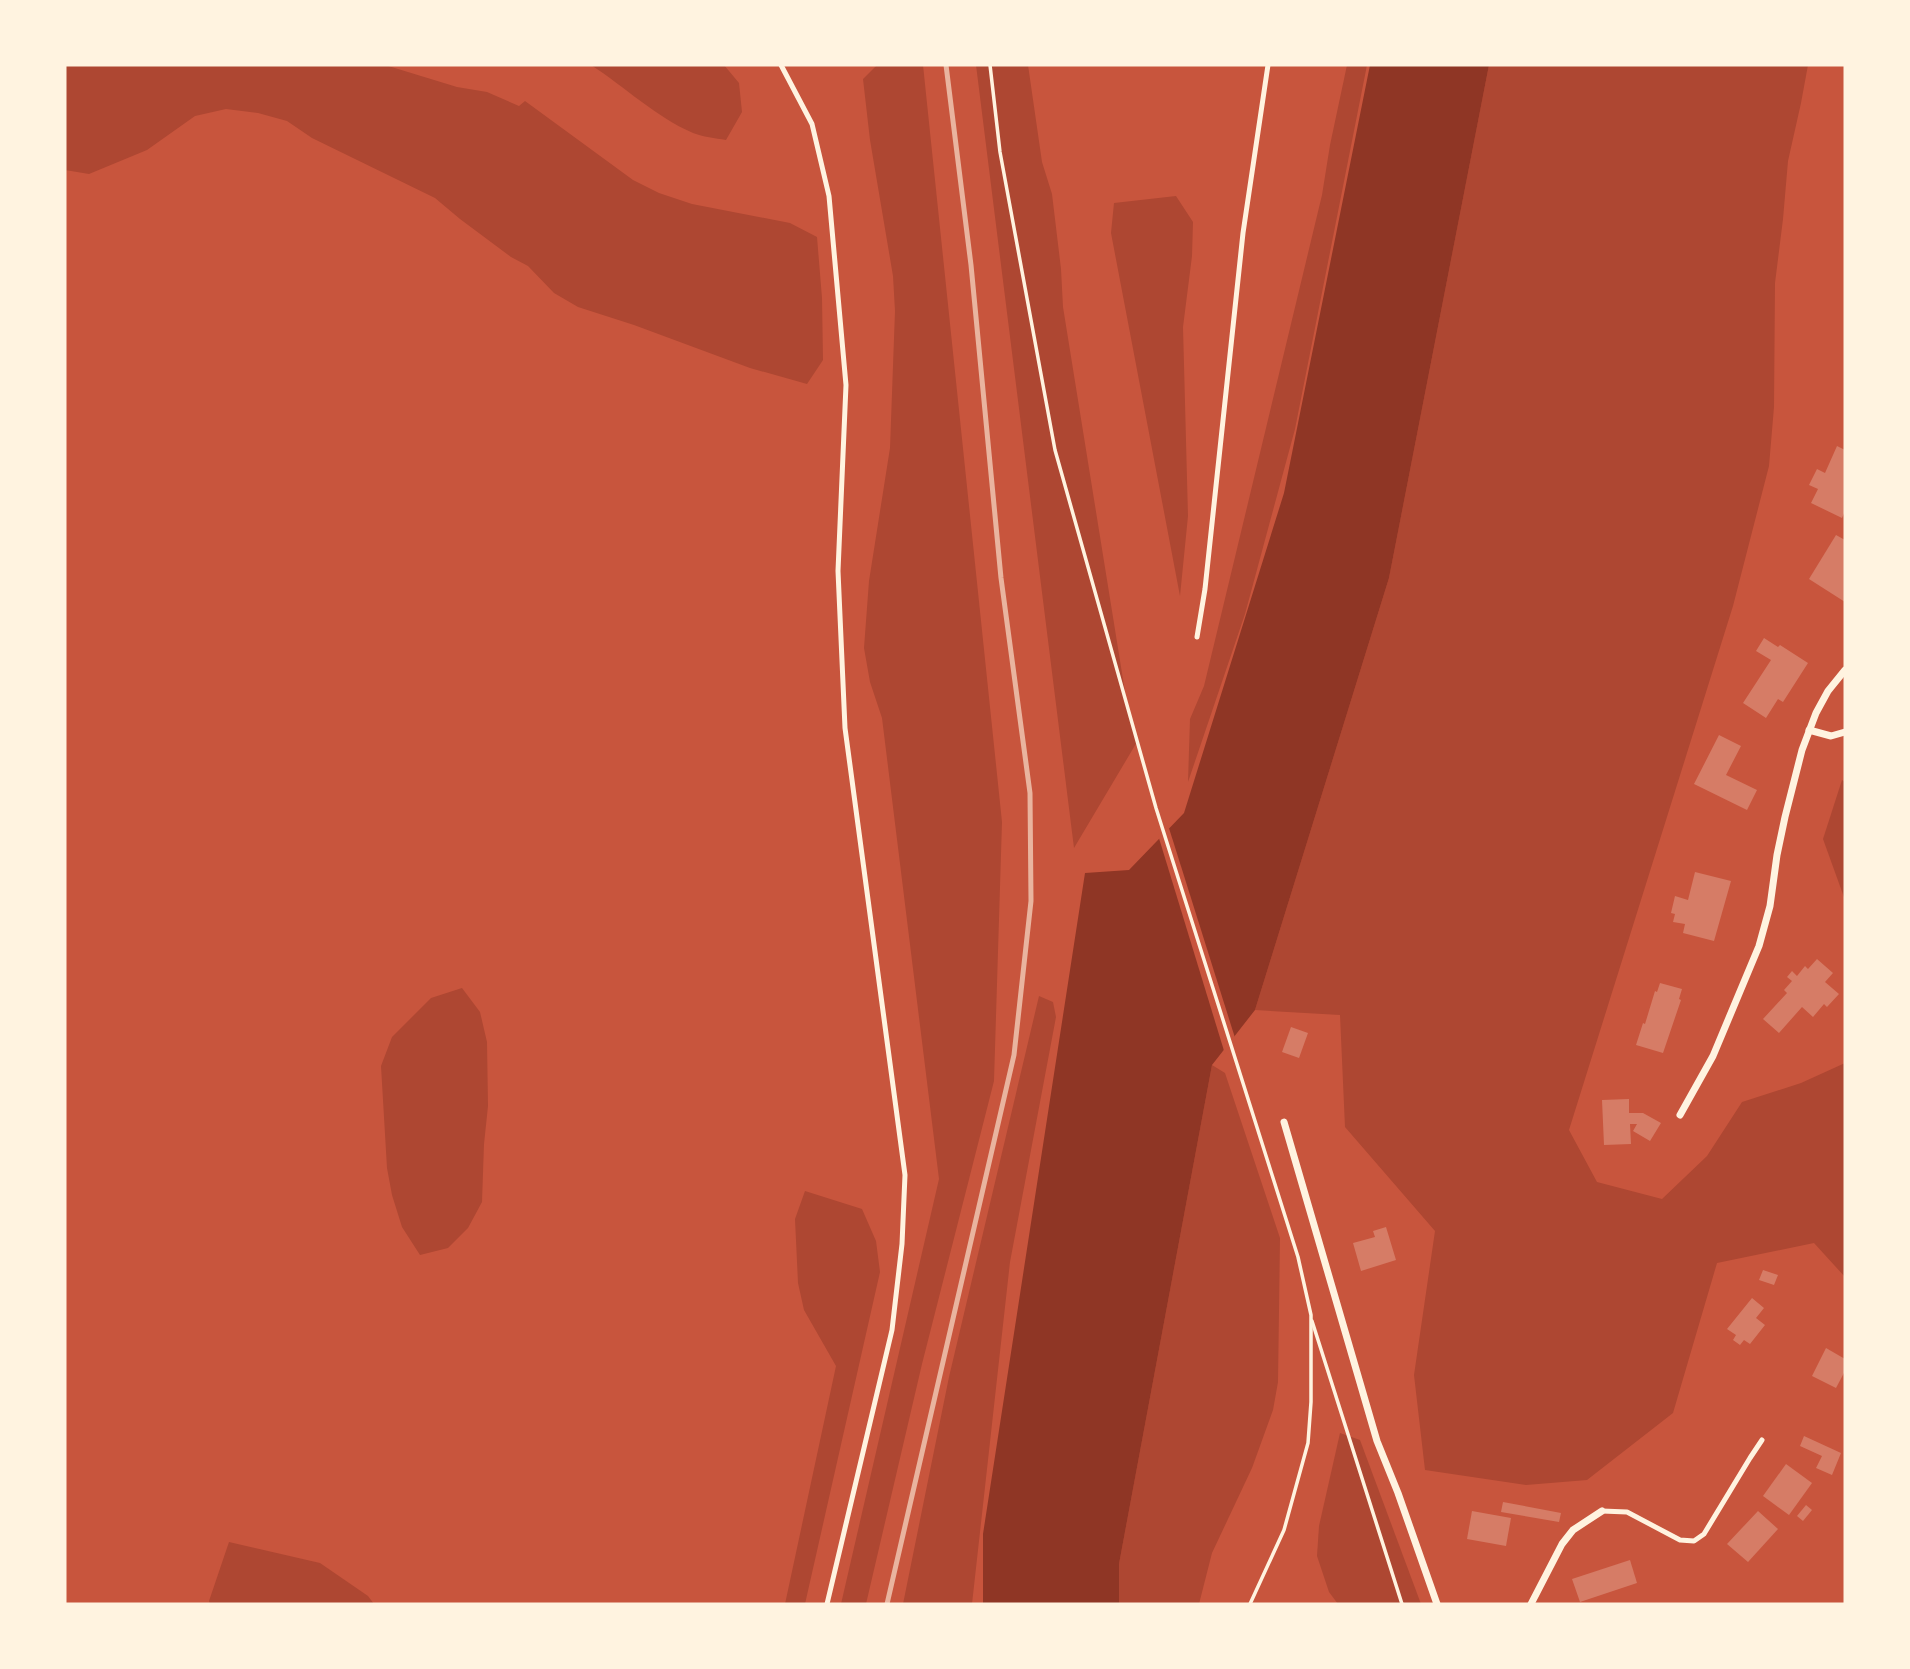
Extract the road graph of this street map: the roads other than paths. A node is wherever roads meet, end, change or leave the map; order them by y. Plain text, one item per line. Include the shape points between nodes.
1 (781, 65) edge
2 (1268, 65) edge
3 (1197, 637) dead end
4 (1845, 670) edge
5 (1809, 730) junction
6 (1845, 732) edge
7 (1680, 1115) dead end
8 (1284, 1122) dead end
9 (1762, 1440) dead end
10 (1602, 1511) joint
11 (827, 1604) edge
12 (1437, 1604) edge
13 (1531, 1604) edge

1 - 11 lane via 812,124 829,196 846,385 838,571 845,728 905,1175 892,1330
2 - 3 lane via 1243,233
4 - 5 street via 1828,691
5 - 6 street via 1831,736
5 - 7 street via 1789,797 1759,946 1713,1056
8 - 12 street via 1377,1441
9 - 10 lane via 1704,1534 1693,1541 1680,1540 1627,1512
10 - 13 street via 1573,1530 1562,1544

